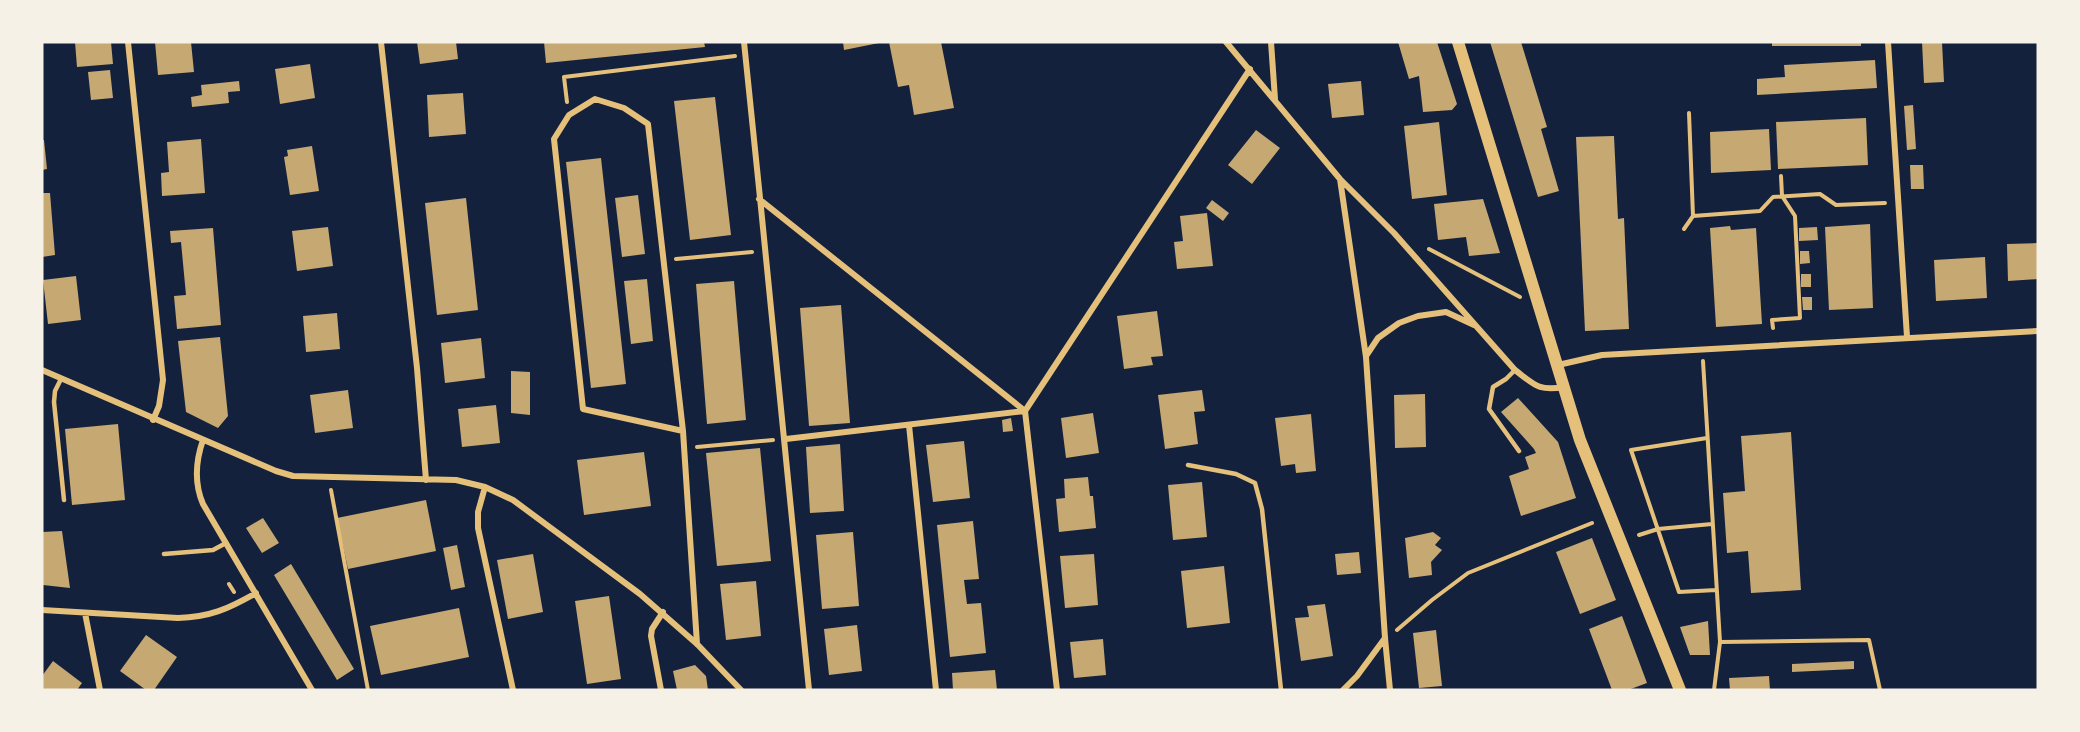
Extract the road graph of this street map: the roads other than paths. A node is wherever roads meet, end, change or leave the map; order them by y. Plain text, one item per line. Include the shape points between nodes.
1 (128, 42) edge
2 (381, 42) edge
3 (744, 42) edge
4 (1226, 42) edge
5 (1270, 42) edge
6 (1458, 42) edge
7 (1888, 42) edge
8 (1250, 69) junction
9 (1275, 100) junction
10 (1340, 179) junction
11 (759, 199) junction
12 (1478, 327) junction
13 (2038, 330) edge
14 (1908, 337) junction
15 (1366, 357) junction
16 (1558, 365) junction
17 (42, 370) edge
18 (1515, 370) junction
19 (61, 379) junction
20 (1565, 387) junction
21 (1025, 411) junction
22 (153, 420) junction
23 (909, 425) junction
24 (683, 431) junction
25 (786, 439) junction
26 (203, 440) junction
27 (1519, 451) dead end
28 (1188, 465) dead end
29 (426, 480) junction
30 (485, 487) junction
31 (64, 500) dead end
32 (226, 543) junction
33 (164, 554) dead end
34 (256, 593) junction
35 (42, 610) edge
36 (663, 612) junction
37 (85, 613) junction
38 (1385, 638) junction
39 (697, 644) junction
40 (100, 690) edge
41 (312, 690) edge
42 (513, 690) edge
43 (661, 690) edge
44 (741, 690) edge
45 (809, 690) edge
46 (936, 690) edge
47 (1057, 690) edge
48 (1281, 690) edge
49 (1343, 690) edge
50 (1390, 690) edge
51 (1680, 690) edge

1 - 22 street via 163,380
2 - 29 street
3 - 11 street
4 - 8 street
5 - 9 street
6 - 16 main road
7 - 14 street
8 - 9 street
8 - 21 street
9 - 10 street
10 - 12 street
10 - 15 street
11 - 21 street
11 - 25 street
12 - 15 street via 1446,312 1418,316 1399,323 1378,338
12 - 18 street
13 - 14 street
14 - 16 street via 1602,355
15 - 38 street
16 - 20 main road
17 - 19 street
18 - 20 street via 1546,390
18 - 27 lane via 1493,387 1489,409
19 - 22 street
19 - 31 lane via 54,402
20 - 51 main road via 1580,440
21 - 23 street
21 - 47 street
22 - 26 street
23 - 25 street
23 - 46 street
24 - 24 street via 648,124 624,108 595,99 569,115 554,139 583,409
24 - 39 street
25 - 45 street
26 - 29 street via 294,476
26 - 32 street via 195,471 197,490
28 - 48 lane via 1236,474 1255,483 1262,509
29 - 30 street via 456,480
30 - 36 street via 513,500
30 - 42 street via 478,528
32 - 33 lane via 213,550
32 - 34 street
34 - 37 street via 219,612 199,617
34 - 41 street
35 - 37 street
36 - 39 street
36 - 43 street via 651,636
37 - 40 street
38 - 49 street
38 - 50 street
39 - 44 street

